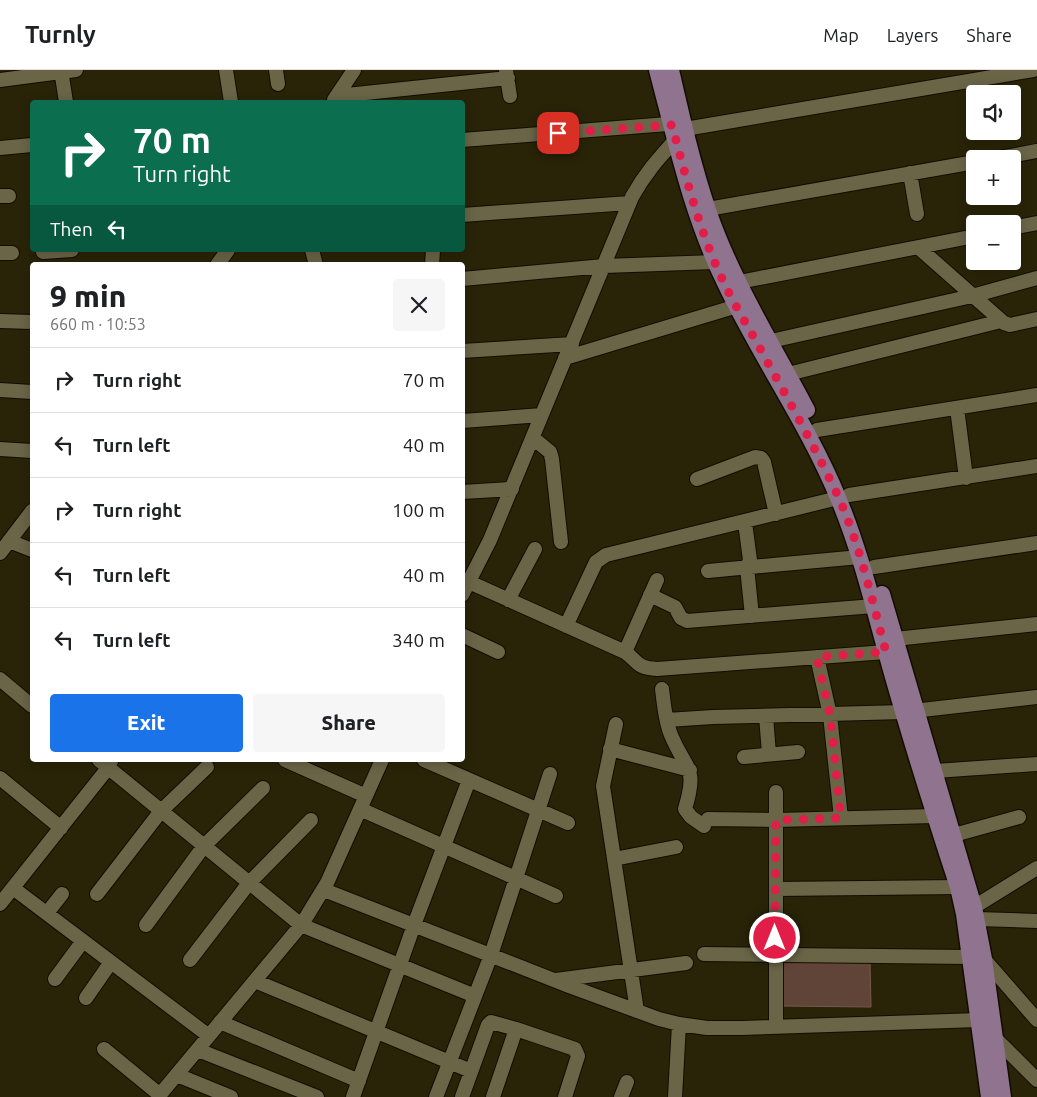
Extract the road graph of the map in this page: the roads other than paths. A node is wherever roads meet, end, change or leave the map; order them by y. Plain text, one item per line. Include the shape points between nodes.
1 (76, 70) edge
2 (226, 70) edge
3 (276, 70) edge
4 (354, 70) edge
5 (657, 70) edge
6 (670, 70) edge
7 (1033, 70) edge
8 (61, 71) edge
9 (508, 72) edge
10 (0, 80) edge
11 (278, 84) dead end
12 (510, 96) dead end
13 (334, 99) edge
14 (66, 100) edge
15 (231, 100) edge
16 (679, 129) junction
17 (465, 140) edge
18 (30, 145) edge
19 (0, 148) edge
20 (1037, 151) edge
21 (1021, 154) edge
22 (966, 164) edge
23 (910, 173) junction
24 (629, 203) junction
25 (708, 209) junction
26 (917, 214) dead end
27 (465, 215) edge
28 (1037, 223) edge
29 (1021, 226) edge
30 (966, 238) edge
31 (919, 248) junction
32 (715, 262) junction
33 (604, 266) junction
34 (1037, 278) edge
35 (465, 279) edge
36 (739, 282) junction
37 (972, 296) junction
38 (737, 306) junction
39 (1037, 319) edge
40 (1000, 320) junction
41 (0, 321) edge
42 (30, 322) edge
43 (771, 341) junction
44 (572, 344) junction
45 (465, 351) edge
46 (566, 358) junction
47 (788, 374) junction
48 (0, 390) edge
49 (30, 392) edge
50 (1037, 395) edge
51 (957, 408) junction
52 (542, 415) junction
53 (465, 421) edge
54 (817, 430) junction
55 (533, 438) junction
56 (0, 449) edge
57 (30, 451) edge
58 (1037, 466) edge
59 (966, 478) junction
60 (697, 479) dead end
61 (512, 489) junction
62 (465, 492) edge
63 (843, 496) junction
64 (30, 514) edge
65 (776, 514) junction
66 (746, 530) dead end
67 (9, 541) junction
68 (561, 542) dead end
69 (1037, 543) edge
70 (30, 549) edge
71 (535, 549) dead end
72 (0, 553) edge
73 (860, 557) junction
74 (747, 567) junction
75 (874, 567) junction
76 (708, 571) dead end
77 (657, 580) dead end
78 (466, 588) edge
79 (650, 595) junction
80 (508, 600) junction
81 (874, 606) junction
82 (752, 616) junction
83 (1037, 624) edge
84 (566, 626) junction
85 (465, 636) edge
86 (893, 646) junction
87 (498, 652) dead end
88 (624, 652) junction
89 (817, 657) junction
90 (0, 679) edge
91 (662, 689) dead end
92 (1037, 697) edge
93 (30, 704) edge
94 (910, 711) junction
95 (830, 715) junction
96 (766, 716) junction
97 (667, 720) junction
98 (616, 724) dead end
99 (610, 749) junction
100 (798, 752) dead end
101 (769, 754) junction
102 (744, 757) dead end
103 (290, 762) edge
104 (381, 762) edge
105 (428, 762) edge
106 (106, 763) edge
107 (1037, 764) edge
108 (207, 767) dead end
109 (690, 770) junction
110 (935, 771) junction
111 (550, 774) dead end
112 (469, 780) junction
113 (2, 783) edge
114 (263, 788) dead end
115 (776, 792) dead end
116 (366, 796) junction
117 (360, 810) junction
118 (538, 810) junction
119 (161, 811) junction
120 (935, 816) junction
121 (1019, 817) dead end
122 (841, 818) junction
123 (311, 820) dead end
124 (776, 820) junction
125 (568, 823) dead end
126 (61, 828) junction
127 (954, 835) junction
128 (204, 846) junction
129 (444, 847) junction
130 (676, 847) dead end
131 (614, 858) junction
132 (1037, 868) edge
133 (516, 878) junction
134 (249, 883) junction
135 (958, 886) junction
136 (13, 888) junction
137 (776, 889) junction
138 (324, 890) junction
139 (62, 894) dead end
140 (97, 894) dead end
141 (556, 896) dead end
142 (0, 904) edge
143 (971, 912) junction
144 (47, 913) junction
145 (1037, 921) edge
146 (146, 925) dead end
147 (414, 925) junction
148 (301, 926) junction
149 (83, 941) junction
150 (704, 954) dead end
151 (775, 954) junction
152 (490, 955) junction
153 (977, 958) junction
154 (190, 960) dead end
155 (111, 962) junction
156 (686, 963) dead end
157 (400, 966) junction
158 (631, 970) junction
159 (55, 979) dead end
160 (554, 980) junction
161 (255, 981) junction
162 (475, 996) junction
163 (86, 998) dead end
164 (637, 1010) junction
165 (979, 1020) junction
166 (1037, 1020) edge
167 (220, 1022) junction
168 (679, 1024) junction
169 (776, 1027) junction
170 (516, 1029) junction
171 (376, 1032) junction
172 (209, 1036) junction
173 (995, 1038) junction
174 (104, 1049) dead end
175 (198, 1050) junction
176 (449, 1063) junction
177 (472, 1072) junction
178 (177, 1075) junction
179 (1037, 1080) edge
180 (359, 1081) junction
181 (627, 1082) dead end
182 (159, 1096) edge
183 (231, 1097) edge
184 (318, 1097) edge
185 (353, 1097) edge
186 (436, 1097) edge
187 (462, 1097) edge
188 (493, 1097) edge
189 (565, 1097) edge
190 (621, 1097) edge
191 (675, 1097) edge
192 (989, 1097) edge
193 (1003, 1097) edge

1 - 8 street
2 - 15 street
3 - 11 street
4 - 13 street
5 - 16 main road
6 - 16 main road
7 - 16 street
8 - 10 street
8 - 14 street
9 - 12 street
9 - 13 street
16 - 17 street
16 - 24 street via 643,177
16 - 25 main road
16 - 32 main road via 696,210
18 - 19 street
20 - 21 street
22 - 23 street
23 - 25 street
23 - 26 street
24 - 27 street
24 - 33 street
25 - 36 main road
28 - 29 street
30 - 31 street
31 - 36 street
31 - 37 street
32 - 33 street
32 - 38 main road
33 - 35 street
33 - 44 street
34 - 37 street
36 - 43 main road
37 - 40 street
37 - 43 street
38 - 46 street
38 - 63 main road
39 - 40 street via 1010,325
40 - 47 street
41 - 42 street
43 - 47 main road
44 - 45 street
44 - 46 street
46 - 52 street
47 - 54 main road
48 - 49 street
50 - 51 street
51 - 54 street
51 - 59 street
52 - 53 street
52 - 55 street
54 - 63 main road
55 - 61 street
55 - 68 street via 550,452 552,459
56 - 57 street
58 - 59 street
59 - 63 street
60 - 65 street via 755,457 761,458
61 - 62 street
61 - 78 street
63 - 65 street
63 - 73 main road
63 - 75 main road
64 - 67 street
65 - 84 street via 606,555 596,562
66 - 74 street via 750,560
67 - 70 street
67 - 72 street
69 - 75 street
71 - 80 street
73 - 74 street
73 - 81 main road
74 - 76 street
74 - 82 street
75 - 86 main road
77 - 79 street
78 - 80 street
79 - 82 street via 675,607 680,618 687,621
79 - 88 street
80 - 84 street
81 - 82 street
81 - 86 main road
83 - 86 street
84 - 88 street
85 - 87 street
86 - 89 street
86 - 94 main road
88 - 89 street via 640,666 657,670
89 - 95 street
90 - 93 street
91 - 97 street
92 - 94 street
94 - 95 street
94 - 110 main road
94 - 120 main road
95 - 96 street
95 - 122 street
96 - 97 street
96 - 101 street
97 - 109 street via 670,734
98 - 99 street
99 - 109 street
99 - 131 street via 603,786
100 - 101 street
101 - 102 street
103 - 116 street
104 - 116 street
105 - 112 street
106 - 119 street
106 - 126 street
107 - 110 street
108 - 119 street
109 - 124 street via 691,783 685,809 691,817 706,823
110 - 127 main road
111 - 118 street
112 - 118 street
112 - 129 street
113 - 126 street
114 - 128 street
115 - 124 street
116 - 117 street
117 - 129 street
117 - 138 street
118 - 125 street
118 - 133 street
119 - 128 street
119 - 140 street
120 - 122 street
120 - 135 main road
121 - 127 street
122 - 124 street
123 - 134 street
124 - 137 street
126 - 136 street
127 - 143 main road
128 - 134 street
128 - 146 street
129 - 133 street
129 - 147 street
130 - 131 street
131 - 158 street
132 - 143 street
133 - 141 street
133 - 152 street
134 - 148 street
134 - 154 street
135 - 137 street
135 - 143 main road
136 - 142 street
136 - 144 street
137 - 151 street
138 - 147 street
138 - 148 street
139 - 144 street
143 - 145 street
143 - 153 main road
144 - 149 street
147 - 152 street
147 - 157 street
148 - 157 street
148 - 161 street
149 - 155 street
149 - 159 street
150 - 151 street
151 - 153 street
151 - 169 street
152 - 160 street
152 - 162 street
153 - 165 main road
153 - 166 street
153 - 173 main road
155 - 163 street
155 - 172 street
156 - 158 street
157 - 162 street
157 - 171 street
158 - 160 street
158 - 164 street
160 - 164 street
161 - 167 street
161 - 171 street
162 - 176 street
164 - 168 street
165 - 169 street
165 - 192 main road
167 - 172 street
167 - 180 street
168 - 169 street via 707,1028
168 - 191 street
170 - 177 street via 491,1022
170 - 188 street
170 - 189 street via 577,1051
171 - 176 street
171 - 180 street
172 - 175 street
173 - 179 street
173 - 193 main road
174 - 182 street
175 - 178 street
175 - 184 street
176 - 177 street
176 - 186 street
177 - 187 street
178 - 182 street
178 - 183 street
180 - 185 street
181 - 190 street

